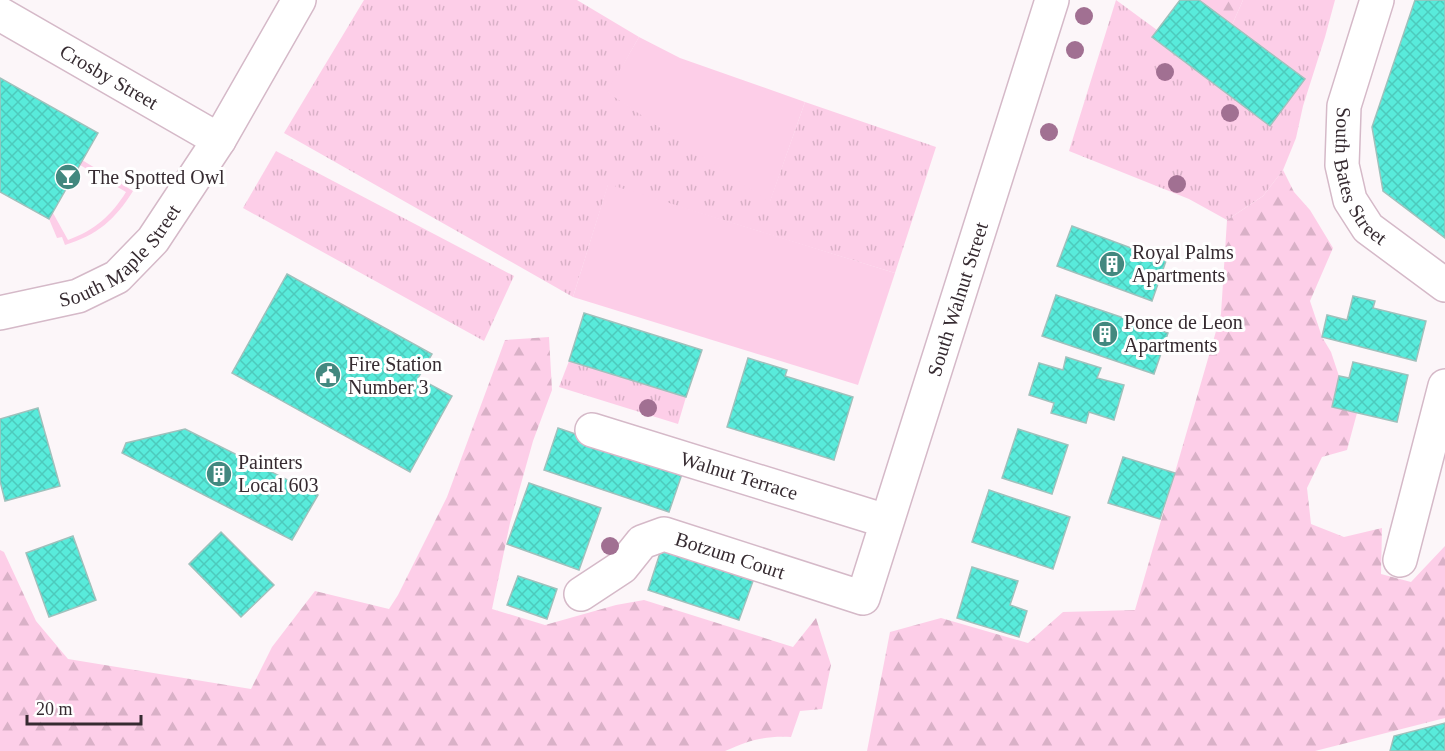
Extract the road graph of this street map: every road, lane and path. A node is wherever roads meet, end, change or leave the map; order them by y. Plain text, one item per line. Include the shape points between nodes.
1 (299, 0) edge
2 (1052, 0) edge
3 (1377, 0) edge
4 (0, 14) edge
5 (219, 140) junction
6 (1445, 285) edge
7 (0, 313) edge
8 (1445, 386) edge
9 (592, 430) dead end
10 (886, 522) junction
11 (1400, 560) dead end
12 (581, 594) dead end
13 (863, 598) joint

1 - 5 street, South Maple Street
2 - 10 street, South Walnut Street
3 - 6 street, South Bates Street via 1344,106 1342,165 1350,200 1368,228
4 - 5 street, Crosby Street
5 - 7 street, South Maple Street via 153,240 117,277 78,296
8 - 11 street
9 - 10 street, Walnut Terrace
10 - 13 street, South Walnut Street
12 - 13 street, Botzum Court via 622,567 642,543 664,534

